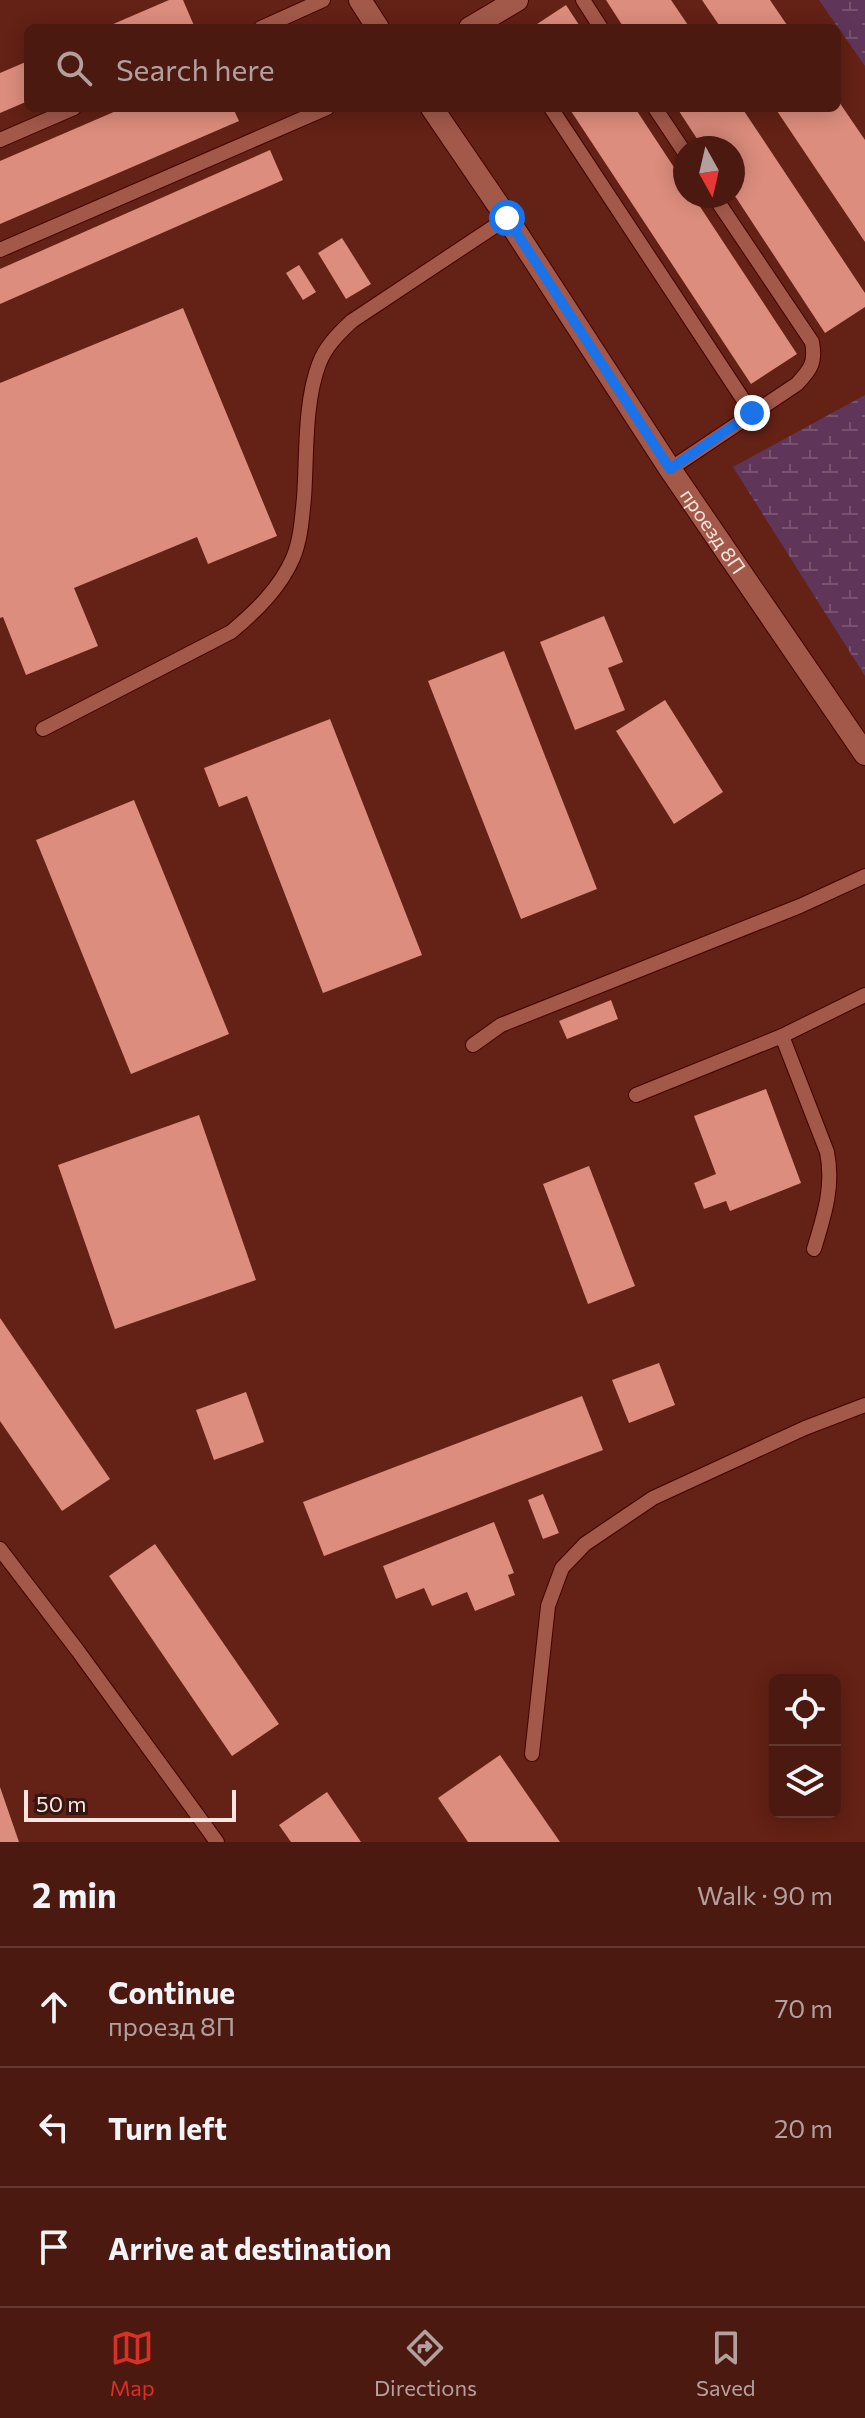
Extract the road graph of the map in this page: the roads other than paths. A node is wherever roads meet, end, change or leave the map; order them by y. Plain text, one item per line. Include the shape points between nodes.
1 (323, 0) edge
2 (360, 0) edge
3 (517, 0) edge
4 (583, 0) edge
5 (494, 22) edge
6 (270, 24) edge
7 (375, 24) edge
8 (598, 24) edge
9 (65, 112) edge
10 (318, 112) edge
11 (435, 112) edge
12 (554, 112) edge
13 (658, 112) edge
14 (674, 136) edge
15 (0, 140) edge
16 (722, 208) edge
17 (507, 218) junction
18 (0, 250) edge
19 (752, 413) junction
20 (670, 469) junction
21 (43, 729) dead end
22 (865, 754) edge
23 (865, 876) edge
24 (865, 995) edge
25 (782, 1036) junction
26 (473, 1045) dead end
27 (636, 1095) dead end
28 (814, 1249) dead end
29 (865, 1405) edge
30 (0, 1549) edge
31 (532, 1754) dead end
32 (217, 1842) edge

1 - 6 lane
2 - 7 street
3 - 5 street
4 - 8 lane
9 - 15 lane
10 - 18 lane
11 - 17 street, проезд 8П
12 - 19 lane
13 - 14 lane
16 - 19 lane via 812,342 815,356 797,384
17 - 20 street, проезд 8П
17 - 21 lane via 352,321 332,340 311,396 294,556 281,581 253,613 231,632
19 - 20 lane
20 - 22 street, проезд 8П
23 - 26 lane via 501,1025
24 - 25 lane
25 - 27 lane
25 - 28 lane via 830,1169 828,1203
29 - 31 lane via 653,1498 585,1544 562,1568 548,1606
30 - 32 lane

